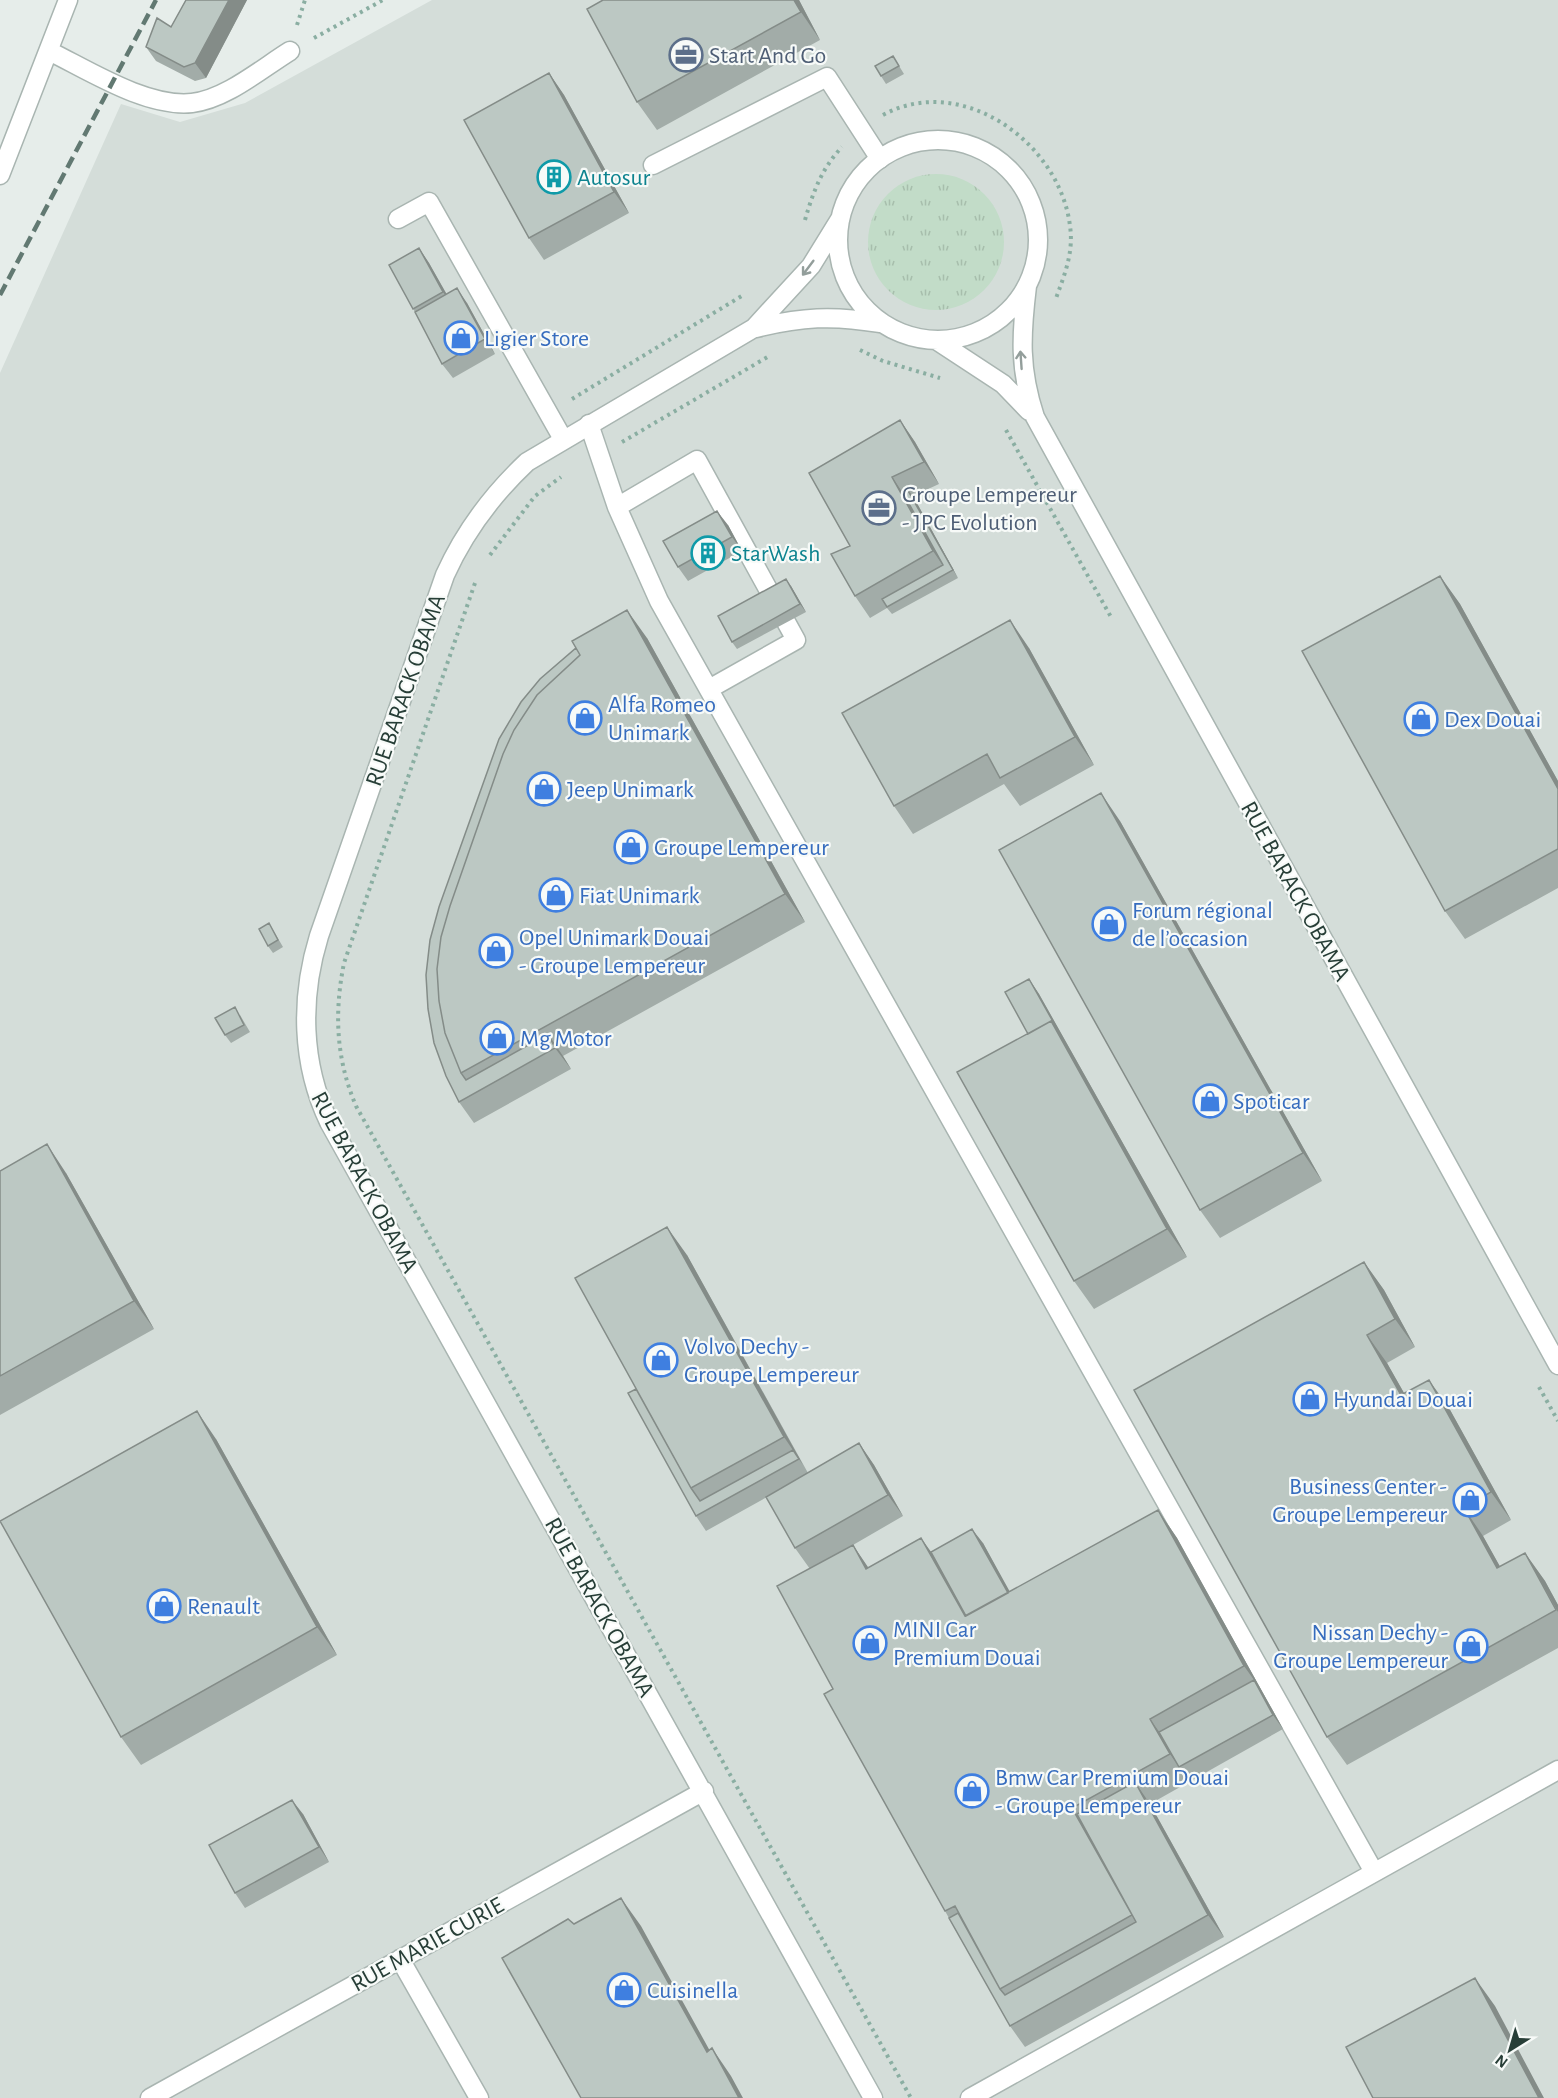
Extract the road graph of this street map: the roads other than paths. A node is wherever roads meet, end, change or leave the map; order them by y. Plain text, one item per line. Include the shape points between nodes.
1 (68, 0) edge
2 (49, 51) junction
3 (290, 51) road end
4 (880, 159) junction
5 (653, 165) dead end
6 (0, 175) edge
7 (398, 219) dead end
8 (840, 219) junction
9 (1027, 286) junction
10 (883, 323) junction
11 (754, 328) junction
12 (936, 340) junction
13 (1035, 417) junction
14 (589, 424) junction
15 (563, 439) junction
16 (617, 507) junction
17 (709, 689) junction
18 (1558, 1365) edge
19 (1558, 1770) edge
20 (704, 1791) junction
21 (1374, 1872) junction
22 (400, 1959) junction
23 (150, 2098) edge
24 (479, 2098) edge
25 (873, 2098) edge
26 (970, 2098) edge

1 - 2 street
2 - 3 street via 153,98 193,103 226,91
2 - 6 street
4 - 5 street via 827,77
4 - 8 street via 857,181
4 - 9 street via 901,147 936,140 972,147 1003,165 1019,183 1034,215 1037,251
7 - 15 street via 429,202
8 - 10 street via 838,251 843,273 859,302
8 -> 11 street, RUE BARACK OBAMA via 811,266
9 - 12 street via 989,326 958,338
13 -> 9 street, RUE BARACK OBAMA via 1026,390 1021,349
10 - 11 street, RUE BARACK OBAMA via 845,317 806,317
10 - 12 street via 903,334
11 - 14 street, RUE BARACK OBAMA
12 - 13 street, RUE BARACK OBAMA via 1003,384
13 - 18 street, RUE BARACK OBAMA
14 - 15 street, RUE BARACK OBAMA
14 - 16 street
15 - 20 street, RUE BARACK OBAMA via 510,478 461,543 445,576 311,960 306,1011 309,1066 329,1122
16 - 17 street via 646,576
16 - 17 street via 697,460 796,640
17 - 21 street
19 - 21 street
20 - 22 street, RUE MARIE CURIE
20 - 25 street, RUE BARACK OBAMA
21 - 26 street
22 - 23 street, RUE MARIE CURIE
22 - 24 street

